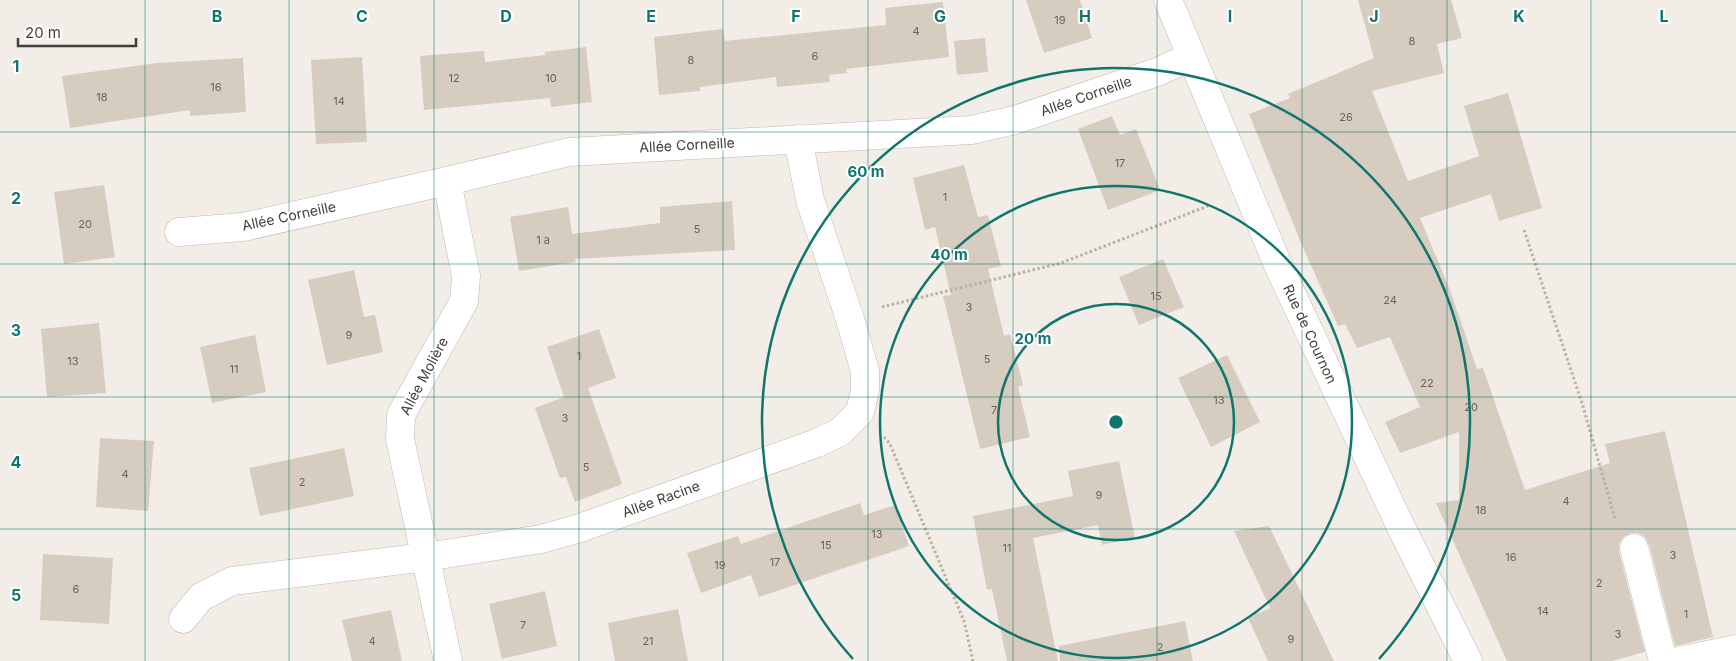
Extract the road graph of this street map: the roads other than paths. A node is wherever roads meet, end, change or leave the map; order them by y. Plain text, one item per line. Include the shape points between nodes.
1 (1168, 0) edge
2 (1191, 57) junction
3 (798, 139) junction
4 (447, 182) junction
5 (179, 232) dead end
6 (1634, 548) road end
7 (426, 557) junction
8 (183, 619) dead end
9 (1736, 649) edge
10 (448, 661) edge
11 (1468, 661) edge
12 (1663, 661) edge
13 (1679, 661) edge

1 - 2 street, Rue de Cournon
2 - 3 street, Allée Corneille via 1157,72 1015,120 971,130
2 - 11 street, Rue de Cournon via 1278,265 1399,523
3 - 4 street, Allée Corneille via 569,152
3 - 7 street, Allée Racine via 810,200 865,371 860,412 840,432 817,442 580,528 541,539
4 - 5 street, Allée Corneille via 243,227
4 - 7 street, Allée Molière via 466,276 464,302 401,415 400,439
6 - 12 street
7 - 8 street, Allée Racine via 232,581 200,597
7 - 10 street, Allée Molière
9 - 13 street

